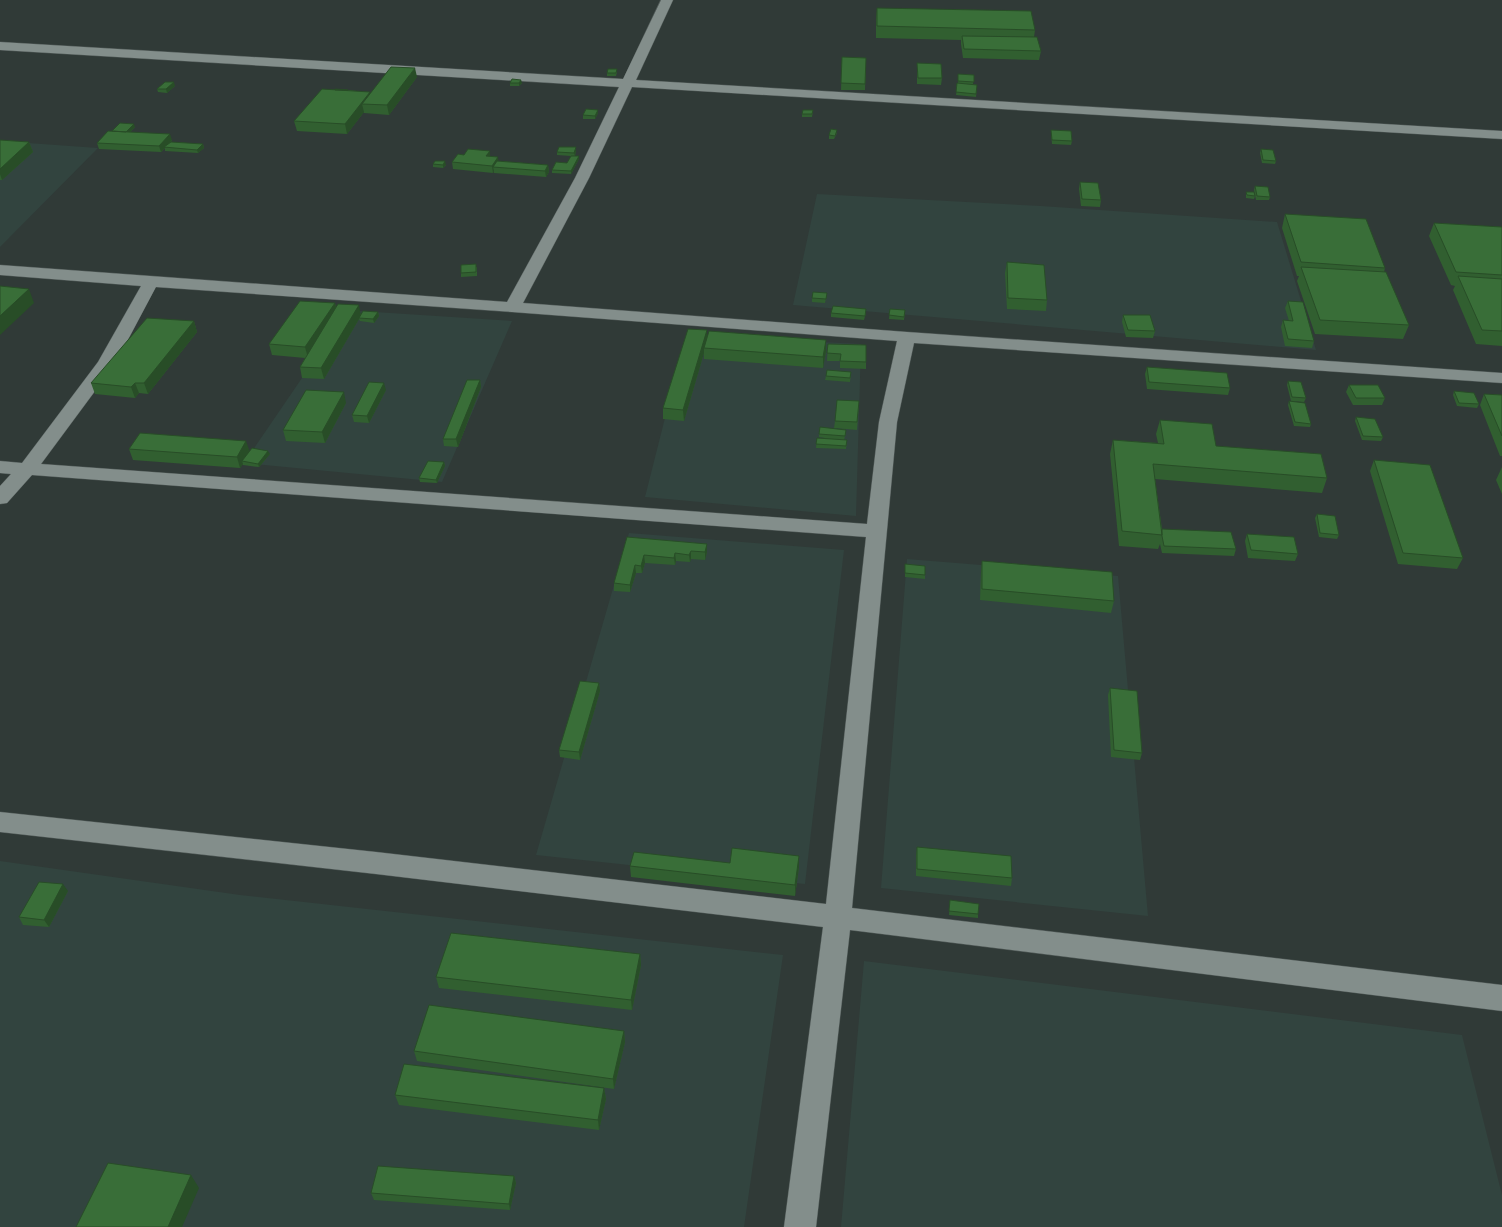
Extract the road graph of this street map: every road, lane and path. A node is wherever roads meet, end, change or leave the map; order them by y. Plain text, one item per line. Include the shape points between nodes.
1 (667, 0) edge
2 (0, 46) edge
3 (628, 83) junction
4 (1502, 135) edge
5 (0, 270) edge
6 (151, 282) junction
7 (512, 307) junction
8 (908, 337) junction
9 (1502, 378) edge
10 (0, 467) edge
11 (26, 470) junction
12 (0, 498) edge
13 (877, 531) junction
14 (0, 822) edge
15 (838, 917) junction
16 (1502, 998) edge
17 (800, 1227) edge

1 - 3 street
2 - 3 street
3 - 4 street
3 - 7 street via 582,178
5 - 6 street
6 - 7 street
6 - 11 street via 106,364
7 - 8 street
8 - 9 street
8 - 13 street via 888,422
10 - 11 street
11 - 12 street
11 - 13 street
13 - 15 street
14 - 15 street
15 - 16 street
15 - 17 street

